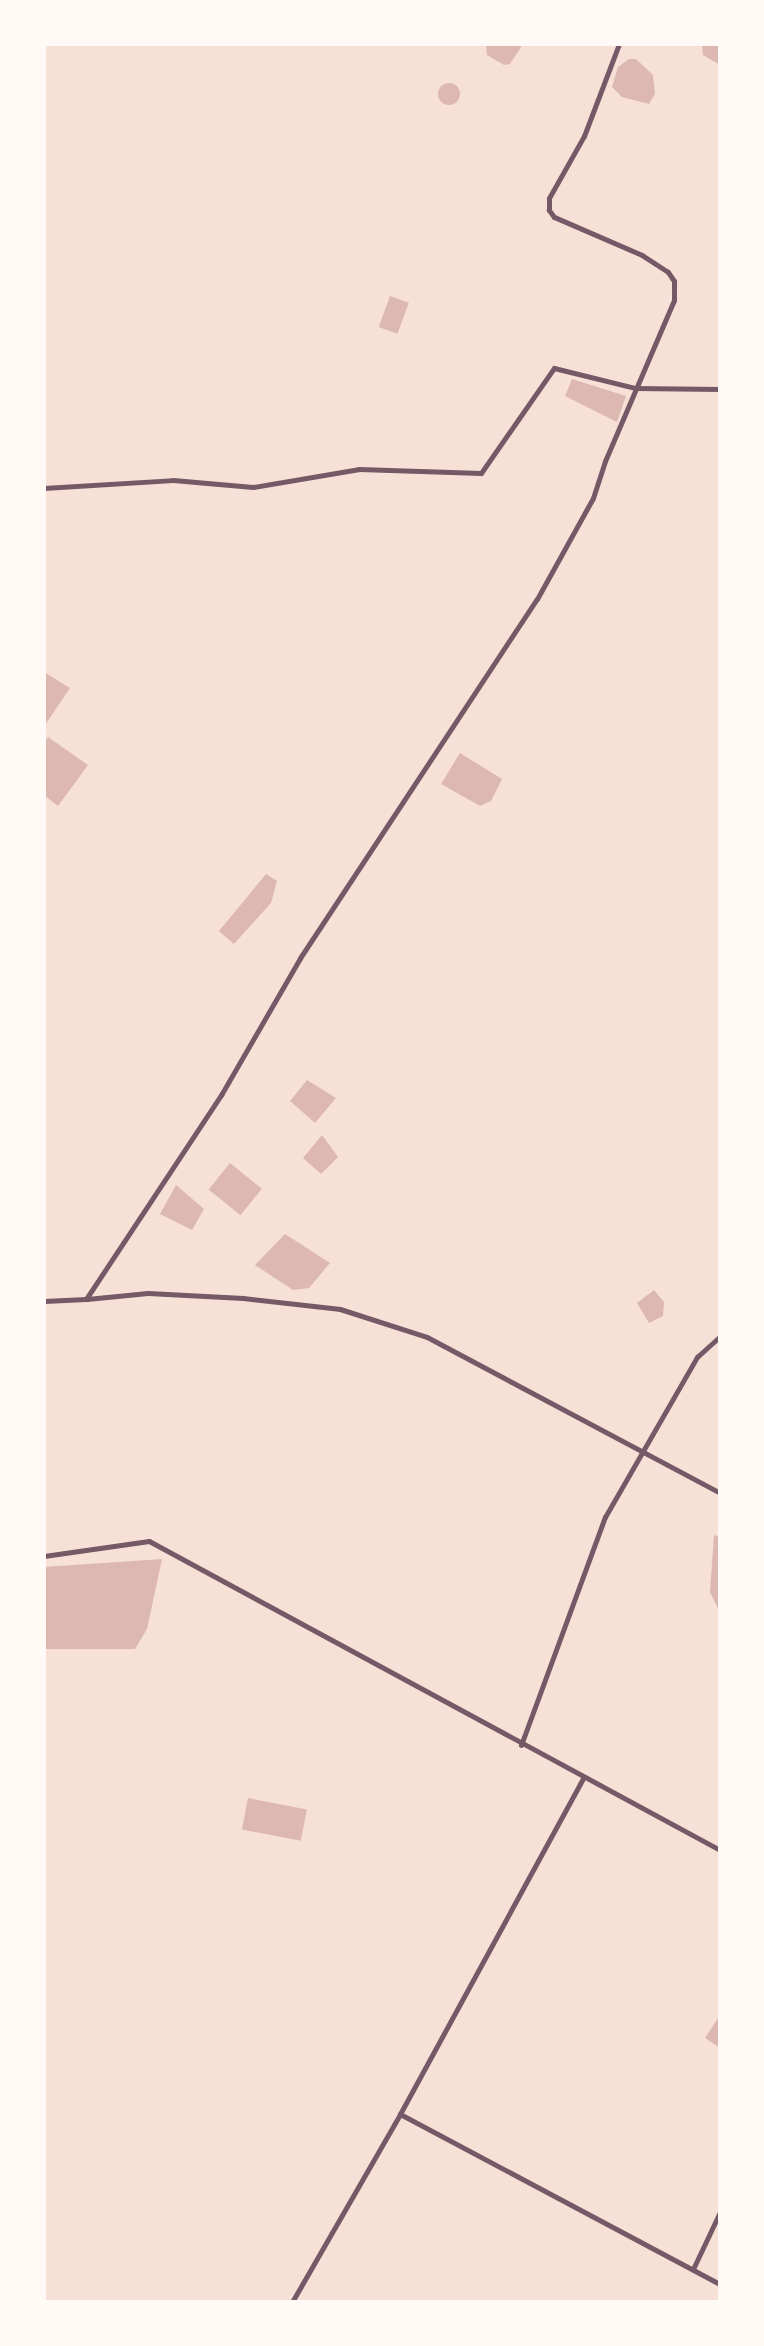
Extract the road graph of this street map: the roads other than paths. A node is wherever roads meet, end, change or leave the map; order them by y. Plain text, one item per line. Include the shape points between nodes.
1 (619, 44) edge
2 (635, 388) junction
3 (720, 389) edge
4 (44, 488) edge
5 (86, 1299) junction
6 (44, 1301) edge
7 (720, 1336) edge
8 (643, 1454) junction
9 (720, 1493) edge
10 (44, 1556) edge
11 (521, 1745) junction
12 (583, 1778) junction
13 (720, 1850) edge
14 (400, 2114) junction
15 (720, 2212) edge
16 (693, 2269) junction
17 (720, 2284) edge
18 (292, 2302) edge

1 - 2 street via 584,136 548,204 554,217 642,255 674,281 674,300
2 - 3 street
2 - 4 street via 554,368 481,473 359,469 253,487 173,480
2 - 5 street via 593,498 537,599 300,958 221,1095
5 - 6 street
5 - 8 street via 148,1293 340,1309 427,1337
7 - 8 street via 697,1357
8 - 9 street
8 - 11 street via 605,1517
10 - 11 street via 149,1541
11 - 12 street
12 - 13 street
12 - 14 street
14 - 16 street
14 - 18 street
15 - 16 street
16 - 17 street

